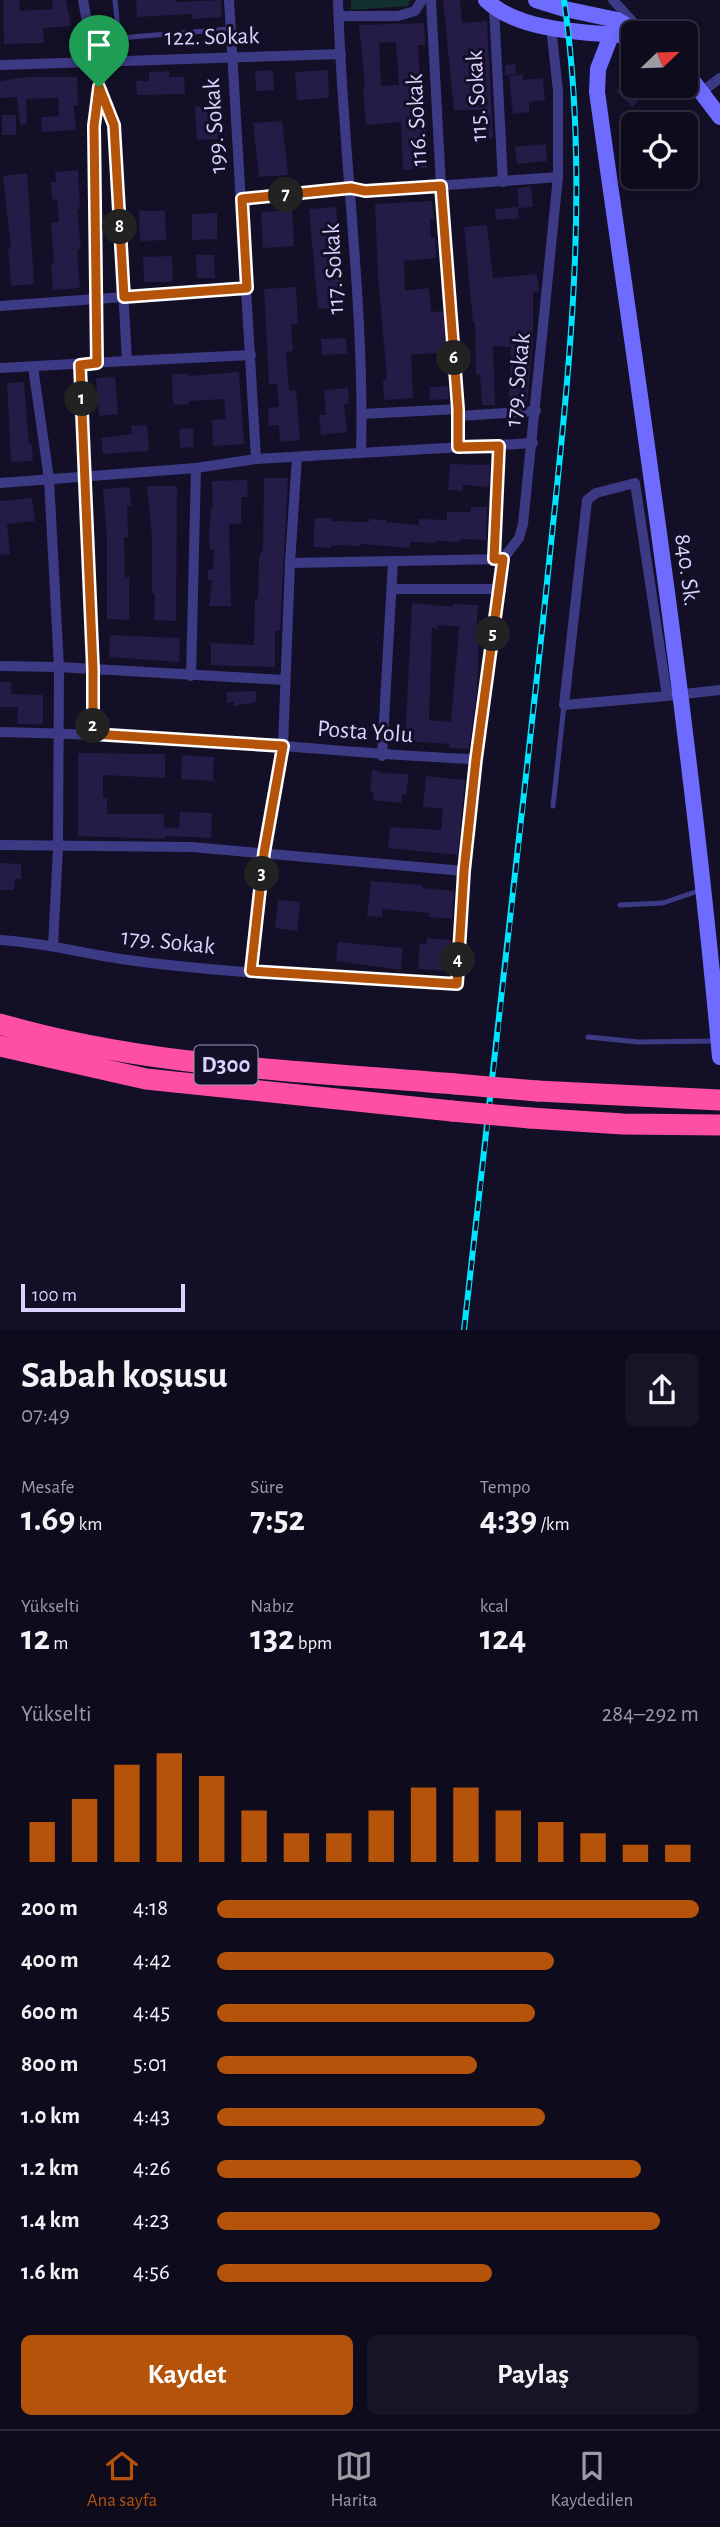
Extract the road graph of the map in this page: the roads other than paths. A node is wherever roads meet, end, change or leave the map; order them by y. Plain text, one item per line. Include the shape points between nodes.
1 (83, 0) edge
2 (115, 0) edge
3 (229, 0) edge
4 (338, 0) edge
5 (422, 0) edge
6 (431, 0) edge
7 (613, 0) edge
8 (542, 1) edge
9 (490, 4) edge
10 (338, 16) junction
11 (631, 21) edge
12 (551, 27) junction
13 (615, 27) junction
14 (621, 28) edge
15 (230, 29) junction
16 (621, 30) edge
17 (119, 38) junction
18 (341, 54) junction
19 (231, 57) junction
20 (121, 60) junction
21 (94, 61) junction
22 (0, 65) edge
23 (720, 78) edge
24 (698, 85) edge
25 (99, 87) junction
26 (703, 91) junction
27 (720, 117) edge
28 (558, 177) junction
29 (503, 182) junction
30 (441, 186) junction
31 (351, 188) junction
32 (242, 199) junction
33 (247, 288) junction
34 (124, 297) junction
35 (96, 300) junction
36 (0, 306) edge
37 (251, 355) junction
38 (127, 361) junction
39 (97, 363) junction
40 (80, 365) junction
41 (33, 367) junction
42 (0, 369) edge
43 (536, 411) junction
44 (458, 412) junction
45 (362, 414) junction
46 (533, 443) junction
47 (499, 446) junction
48 (458, 447) junction
49 (361, 452) junction
50 (297, 457) junction
51 (256, 459) junction
52 (196, 468) junction
53 (86, 477) junction
54 (49, 479) junction
55 (0, 483) edge
56 (498, 559) junction
57 (393, 561) junction
58 (290, 563) junction
59 (392, 589) junction
60 (499, 589) junction
61 (0, 666) edge
62 (59, 667) junction
63 (93, 669) junction
64 (191, 676) junction
65 (284, 680) junction
66 (720, 690) edge
67 (674, 696) junction
68 (564, 705) junction
69 (0, 732) edge
70 (60, 733) junction
71 (93, 734) junction
72 (283, 746) junction
73 (383, 756) junction
74 (476, 759) junction
75 (553, 806) dead end
76 (0, 845) edge
77 (58, 848) junction
78 (264, 853) junction
79 (464, 871) junction
80 (704, 889) junction
81 (620, 905) dead end
82 (713, 910) edge
83 (0, 940) edge
84 (53, 946) junction
85 (251, 971) junction
86 (0, 1024) edge
87 (588, 1037) dead end
88 (0, 1046) edge
89 (719, 1049) edge
90 (720, 1100) edge
91 (720, 1125) edge

1 - 21 street
2 - 17 lane
3 - 15 street, 199. Sokak
4 - 10 street, 117. Sokak
5 - 10 street via 415,11 398,16
6 - 30 street, 116. Sokak
7 - 11 street
8 - 12 street
8 - 13 street
9 - 12 street via 520,21
9 - 29 street, 115. Sokak
10 - 18 street, 117. Sokak
12 - 13 street
12 - 28 street, 179. Sokak via 558,91
13 - 14 street
13 - 16 street
13 - 67 street, 840. Sk. via 598,69 597,92
15 - 17 lane
15 - 19 street, 199. Sokak
17 - 20 lane
18 - 19 street, 122. Sokak
18 - 31 street, 117. Sokak
19 - 20 street, 122. Sokak
19 - 32 street, 199. Sokak
20 - 21 street, 122. Sokak
21 - 22 street, 122. Sokak
21 - 25 street
23 - 26 street
24 - 26 street
25 - 34 street via 114,125
25 - 35 street via 94,126
26 - 27 street
28 - 29 street
28 - 43 street, 179. Sokak
29 - 30 street
30 - 31 street
30 - 44 street, 116. Sokak
31 - 32 street
31 - 45 street, 117. Sokak
32 - 33 street, 199. Sokak
33 - 34 street
33 - 37 street, 199. Sokak
34 - 35 street
34 - 38 street
35 - 36 street
35 - 39 street
37 - 38 street
37 - 51 street, 199. Sokak
38 - 39 street
39 - 40 street
40 - 41 street
40 - 53 street
41 - 42 street
41 - 54 street
43 - 44 street
43 - 46 street, 179. Sokak
44 - 45 street
44 - 48 street, 116. Sokak
45 - 49 street, 117. Sokak
46 - 47 street
46 - 56 street, 179. Sokak via 519,538
47 - 48 street
47 - 56 street
48 - 49 street
49 - 50 street
50 - 51 street
50 - 58 street
51 - 52 street
52 - 53 street
52 - 64 street
53 - 54 street
53 - 63 street
54 - 55 street
54 - 62 street
56 - 57 street
56 - 60 street, 179. Sokak
57 - 58 street
57 - 59 street
58 - 65 street
59 - 60 street
59 - 73 street
60 - 74 street, 179. Sokak
61 - 62 street
62 - 63 street
62 - 70 street
63 - 64 street
63 - 71 street
64 - 65 street
65 - 72 street
66 - 67 street
67 - 68 street
67 - 68 street via 635,483 596,493 587,500
67 - 80 street, 840. Sk.
68 - 75 lane
69 - 70 street, Posta Yolu
70 - 71 street, Posta Yolu
70 - 77 street
71 - 72 street, Posta Yolu
72 - 73 street, Posta Yolu
72 - 78 street
73 - 74 street, Posta Yolu
74 - 79 street, 179. Sokak
76 - 77 street
77 - 78 street
77 - 84 street
78 - 79 street
78 - 85 street
79 - 85 street, 179. Sokak via 457,984
80 - 81 lane via 663,903
80 - 82 street, 840. Sk.
82 - 89 street, 840. Sk.
83 - 84 street, 179. Sokak
84 - 85 street, 179. Sokak via 121,959
86 - 90 highway, D300, bridge via 190,1062 537,1091
87 - 89 lane
88 - 91 highway, D300, bridge via 146,1079 530,1118

